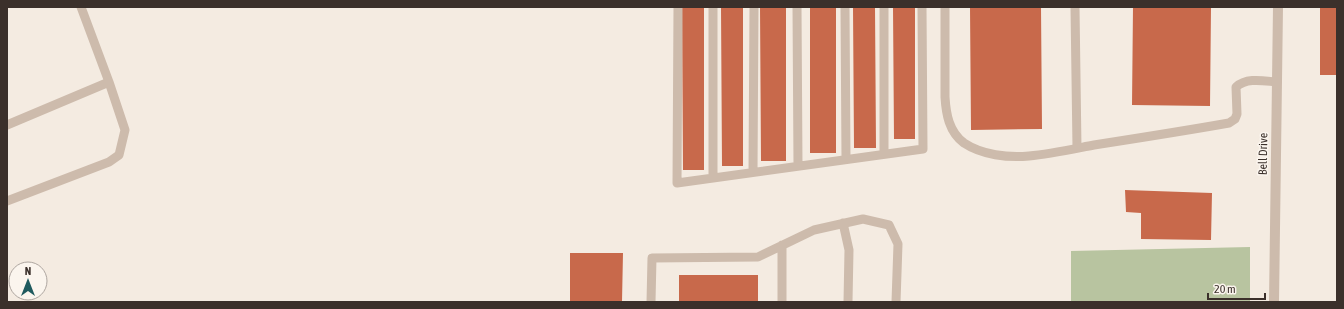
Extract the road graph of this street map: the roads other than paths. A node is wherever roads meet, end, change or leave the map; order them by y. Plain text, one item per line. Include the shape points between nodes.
1 (81, 7) edge
2 (678, 7) edge
3 (713, 7) edge
4 (754, 7) edge
5 (797, 7) edge
6 (845, 7) edge
7 (884, 7) edge
8 (922, 7) edge
9 (945, 7) edge
10 (1075, 7) edge
11 (1278, 7) edge
12 (109, 82) junction
13 (1277, 82) junction
14 (7, 125) edge
15 (1077, 148) junction
16 (884, 154) junction
17 (846, 159) junction
18 (798, 166) junction
19 (753, 172) junction
20 (714, 178) junction
21 (7, 201) edge
22 (843, 223) junction
23 (782, 245) junction
24 (651, 302) edge
25 (782, 302) edge
26 (848, 302) edge
27 (896, 302) edge
28 (1274, 302) edge

1 - 12 lane
2 - 20 lane via 677,183
3 - 20 lane
4 - 19 lane
5 - 18 lane
6 - 17 lane
7 - 16 lane
8 - 16 lane via 923,149
9 - 15 lane via 946,111 949,123 964,143 993,154 1028,156
10 - 15 lane
11 - 13 street, Bell Drive
12 - 14 lane
12 - 21 lane via 125,130 119,154 109,162
13 - 15 lane via 1246,81 1236,86 1237,114 1229,123
13 - 28 street, Bell Drive
16 - 17 lane
17 - 18 lane
18 - 19 lane
19 - 20 lane
22 - 23 lane via 814,230
22 - 26 lane via 849,250
22 - 27 lane via 863,219 889,225 898,244
23 - 24 lane via 758,257 652,258
23 - 25 lane

